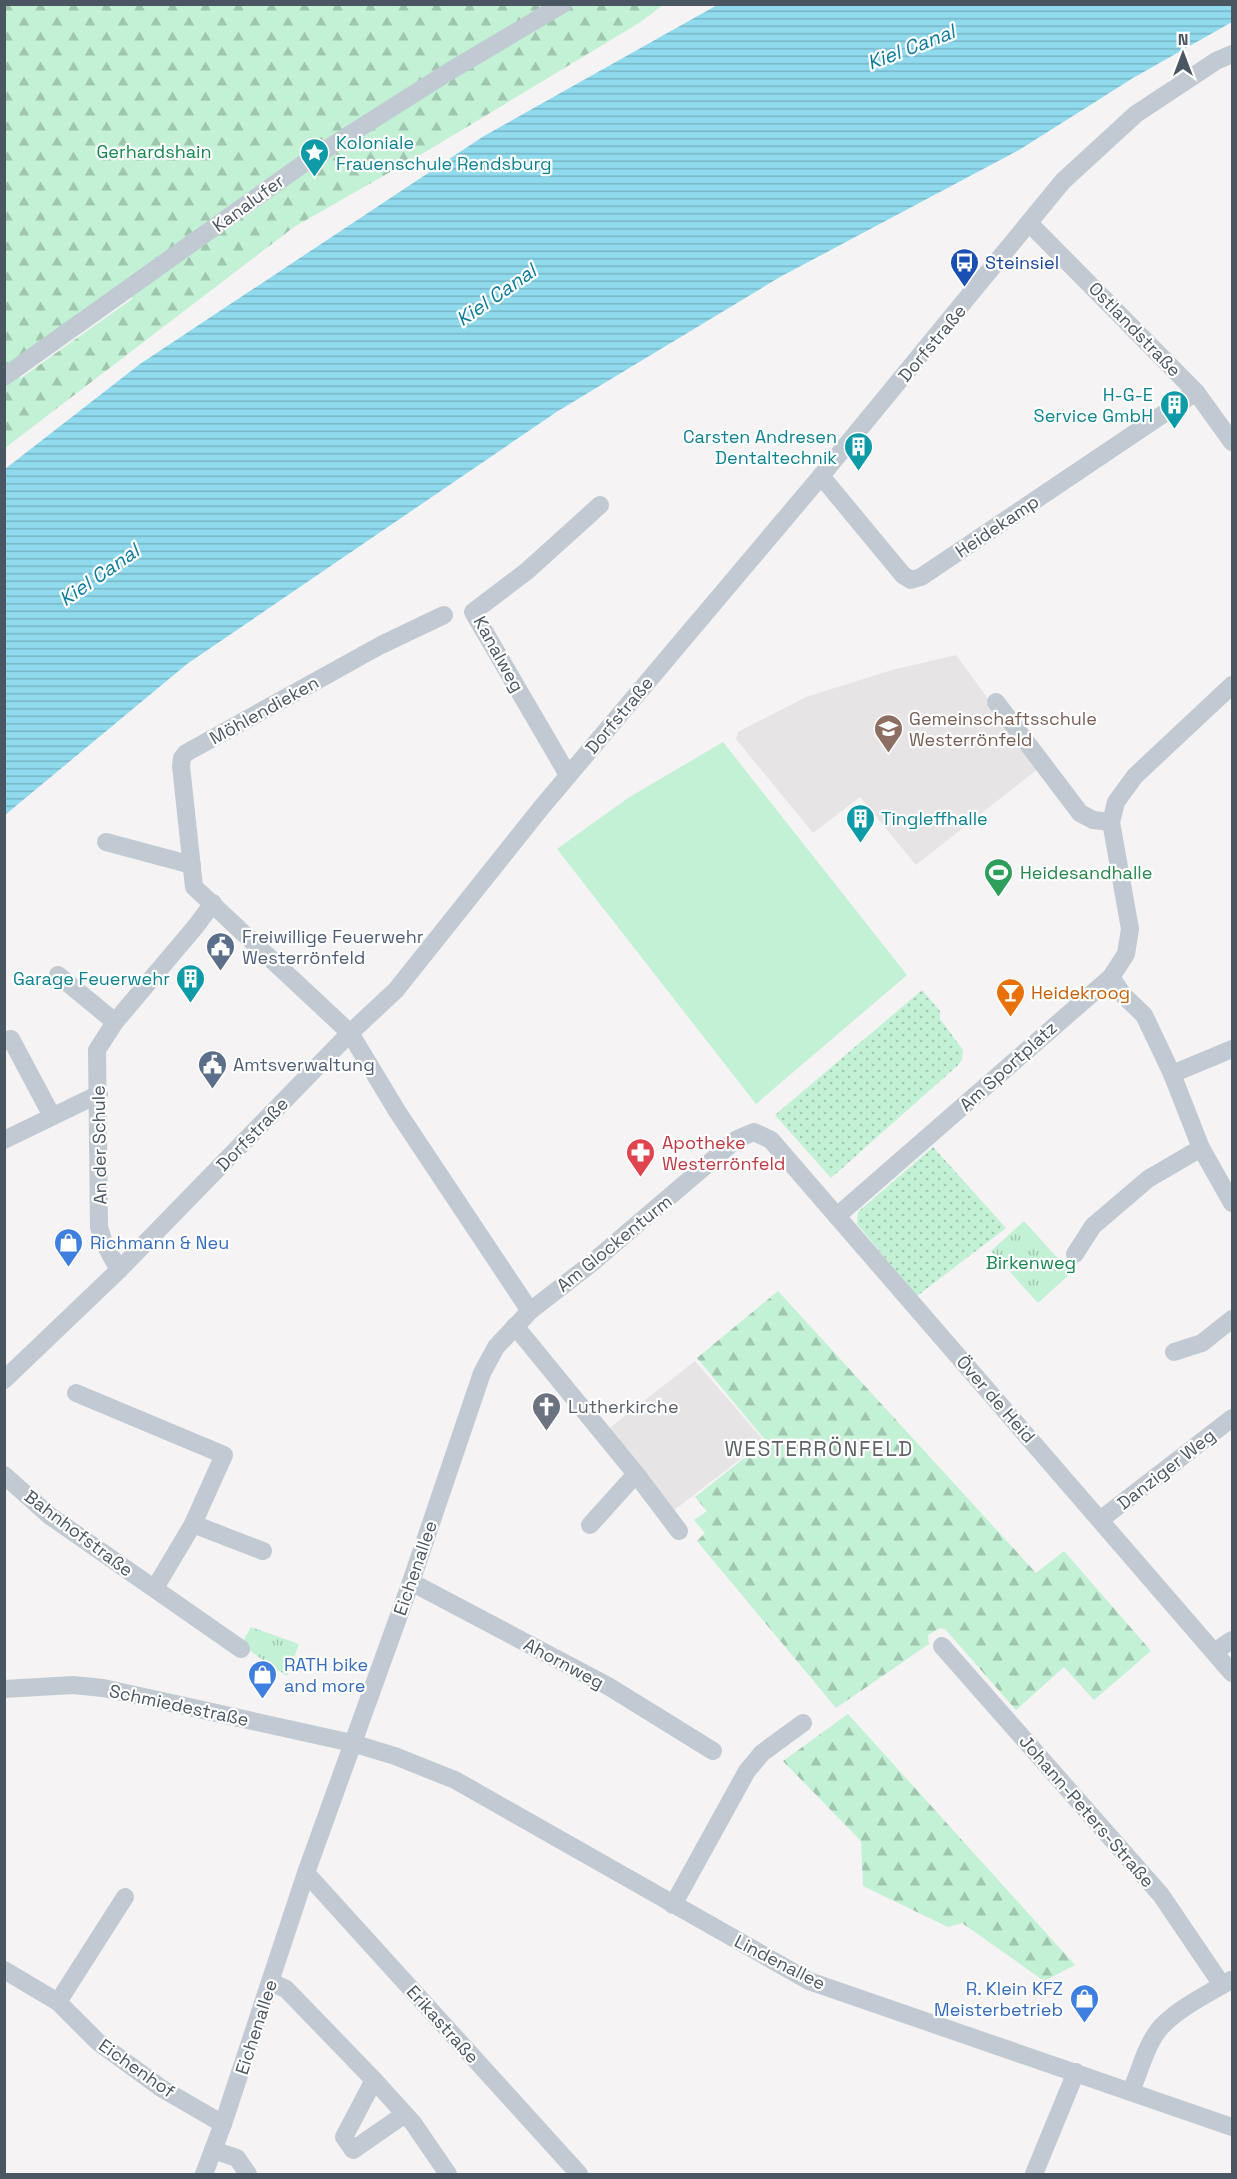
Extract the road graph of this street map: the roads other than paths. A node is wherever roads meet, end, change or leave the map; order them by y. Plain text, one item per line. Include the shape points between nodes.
1 (563, 4) edge
2 (1233, 54) edge
3 (1030, 224) junction
4 (4, 377) edge
5 (1196, 392) junction
6 (1233, 442) edge
7 (821, 476) junction
8 (600, 505) dead end
9 (444, 615) dead end
10 (1233, 685) edge
11 (996, 702) dead end
12 (568, 776) junction
13 (1111, 822) junction
14 (106, 842) dead end
15 (192, 865) junction
16 (213, 903) junction
17 (234, 924) junction
18 (196, 926) junction
19 (58, 975) dead end
20 (1111, 977) junction
21 (115, 1022) junction
22 (350, 1034) junction
23 (4, 1041) edge
24 (1233, 1049) edge
25 (1172, 1074) junction
26 (99, 1094) junction
27 (52, 1116) junction
28 (754, 1132) joint
29 (4, 1140) edge
30 (1202, 1148) junction
31 (1233, 1203) edge
32 (837, 1216) junction
33 (1075, 1254) dead end
34 (119, 1269) junction
35 (530, 1311) junction
36 (1233, 1319) edge
37 (514, 1326) junction
38 (1174, 1352) dead end
39 (4, 1380) edge
40 (76, 1393) dead end
41 (1233, 1418) edge
42 (636, 1474) junction
43 (4, 1475) edge
44 (1100, 1520) junction
45 (193, 1524) junction
46 (590, 1525) dead end
47 (679, 1531) dead end
48 (263, 1551) dead end
49 (411, 1582) junction
50 (155, 1588) junction
51 (1233, 1640) edge
52 (942, 1646) dead end
53 (241, 1649) dead end
54 (1214, 1652) junction
55 (1233, 1673) edge
56 (4, 1689) edge
57 (802, 1723) dead end
58 (352, 1743) junction
59 (713, 1751) dead end
60 (306, 1873) junction
61 (125, 1897) dead end
62 (674, 1905) junction
63 (4, 1970) edge
64 (271, 1982) junction
65 (1228, 1982) edge
66 (58, 2002) junction
67 (1076, 2072) junction
68 (374, 2080) junction
69 (1131, 2091) junction
70 (405, 2114) junction
71 (223, 2124) junction
72 (1233, 2127) edge
73 (213, 2150) junction
74 (204, 2175) edge
75 (248, 2175) edge
76 (448, 2175) edge
77 (579, 2175) edge
78 (1034, 2175) edge

1 - 4 street, Kanalufer via 303,164
2 - 3 street, Dorfstraße via 1136,114 1063,181
3 - 5 street, Ostlandstraße
3 - 7 street, Dorfstraße
5 - 6 street, Ostlandstraße
5 - 7 street, Heidekamp via 921,577 911,580
7 - 12 street, Dorfstraße
8 - 12 street, Kanalweg via 527,571 473,612
9 - 15 street, Möhlendieken via 381,645 186,753 181,766
10 - 13 street via 1135,776 1116,802
11 - 13 street via 1080,813 1093,820
12 - 22 street, Dorfstraße via 396,990
13 - 20 street, Am Sportplatz via 1130,929 1125,954
14 - 15 street
15 - 16 street, Möhlendieken via 194,887
16 - 17 street, Möhlendieken
16 - 18 street, An der Schule
17 - 18 street
17 - 22 street, Möhlendieken
18 - 21 street, An der Schule
19 - 21 street
20 - 25 street via 1144,1015
20 - 32 street, Am Sportplatz
21 - 26 street, An der Schule via 97,1050
22 - 34 street, Dorfstraße
22 - 35 street
23 - 27 street via 11,1040
24 - 25 street
25 - 30 street
26 - 27 street
26 - 34 street, An der Schule via 99,1227
27 - 29 street
28 - 32 street, Över de Heid via 771,1140
28 - 35 street, Am Glockenturm via 737,1139
30 - 31 street
30 - 33 street via 1148,1179 1093,1226
32 - 44 street, Över de Heid
34 - 39 street, Dorfstraße
35 - 37 street, Eichenallee
36 - 38 street via 1202,1343
37 - 42 street
37 - 49 street, Eichenallee via 482,1372
40 - 45 street via 224,1455
41 - 44 street, Danziger Weg
42 - 46 street
42 - 47 street
43 - 50 street, Bahnhofstraße via 50,1516
44 - 54 street, Över de Heid
45 - 48 street
45 - 50 street
49 - 58 street, Eichenallee
49 - 59 street, Ahornweg via 608,1686
50 - 53 street, Bahnhofstraße
51 - 54 street
52 - 65 street, Johann-Peters-Straße via 1161,1895
54 - 55 street, Över de Heid
56 - 58 street, Schmiedestraße via 73,1685 103,1688
57 - 62 street via 747,1771
58 - 60 street, Eichenallee
58 - 62 street, Lindenallee via 455,1780
60 - 64 street, Eichenallee
60 - 77 street, Erikastraße
61 - 66 street
62 - 67 street, Lindenallee via 809,1981
63 - 66 street, Eichenhof
64 - 68 street via 286,1989
64 - 71 street, Eichenallee
65 - 69 street via 1161,2028 1149,2046
66 - 71 street, Eichenhof via 98,2042 161,2088
67 - 69 street, Lindenallee
67 - 78 street
68 - 70 street
68 - 70 street via 344,2137 353,2150
69 - 72 street, Lindenallee
70 - 76 street
71 - 73 street, Eichenallee
73 - 74 street, Eichenallee
73 - 75 street via 237,2158

